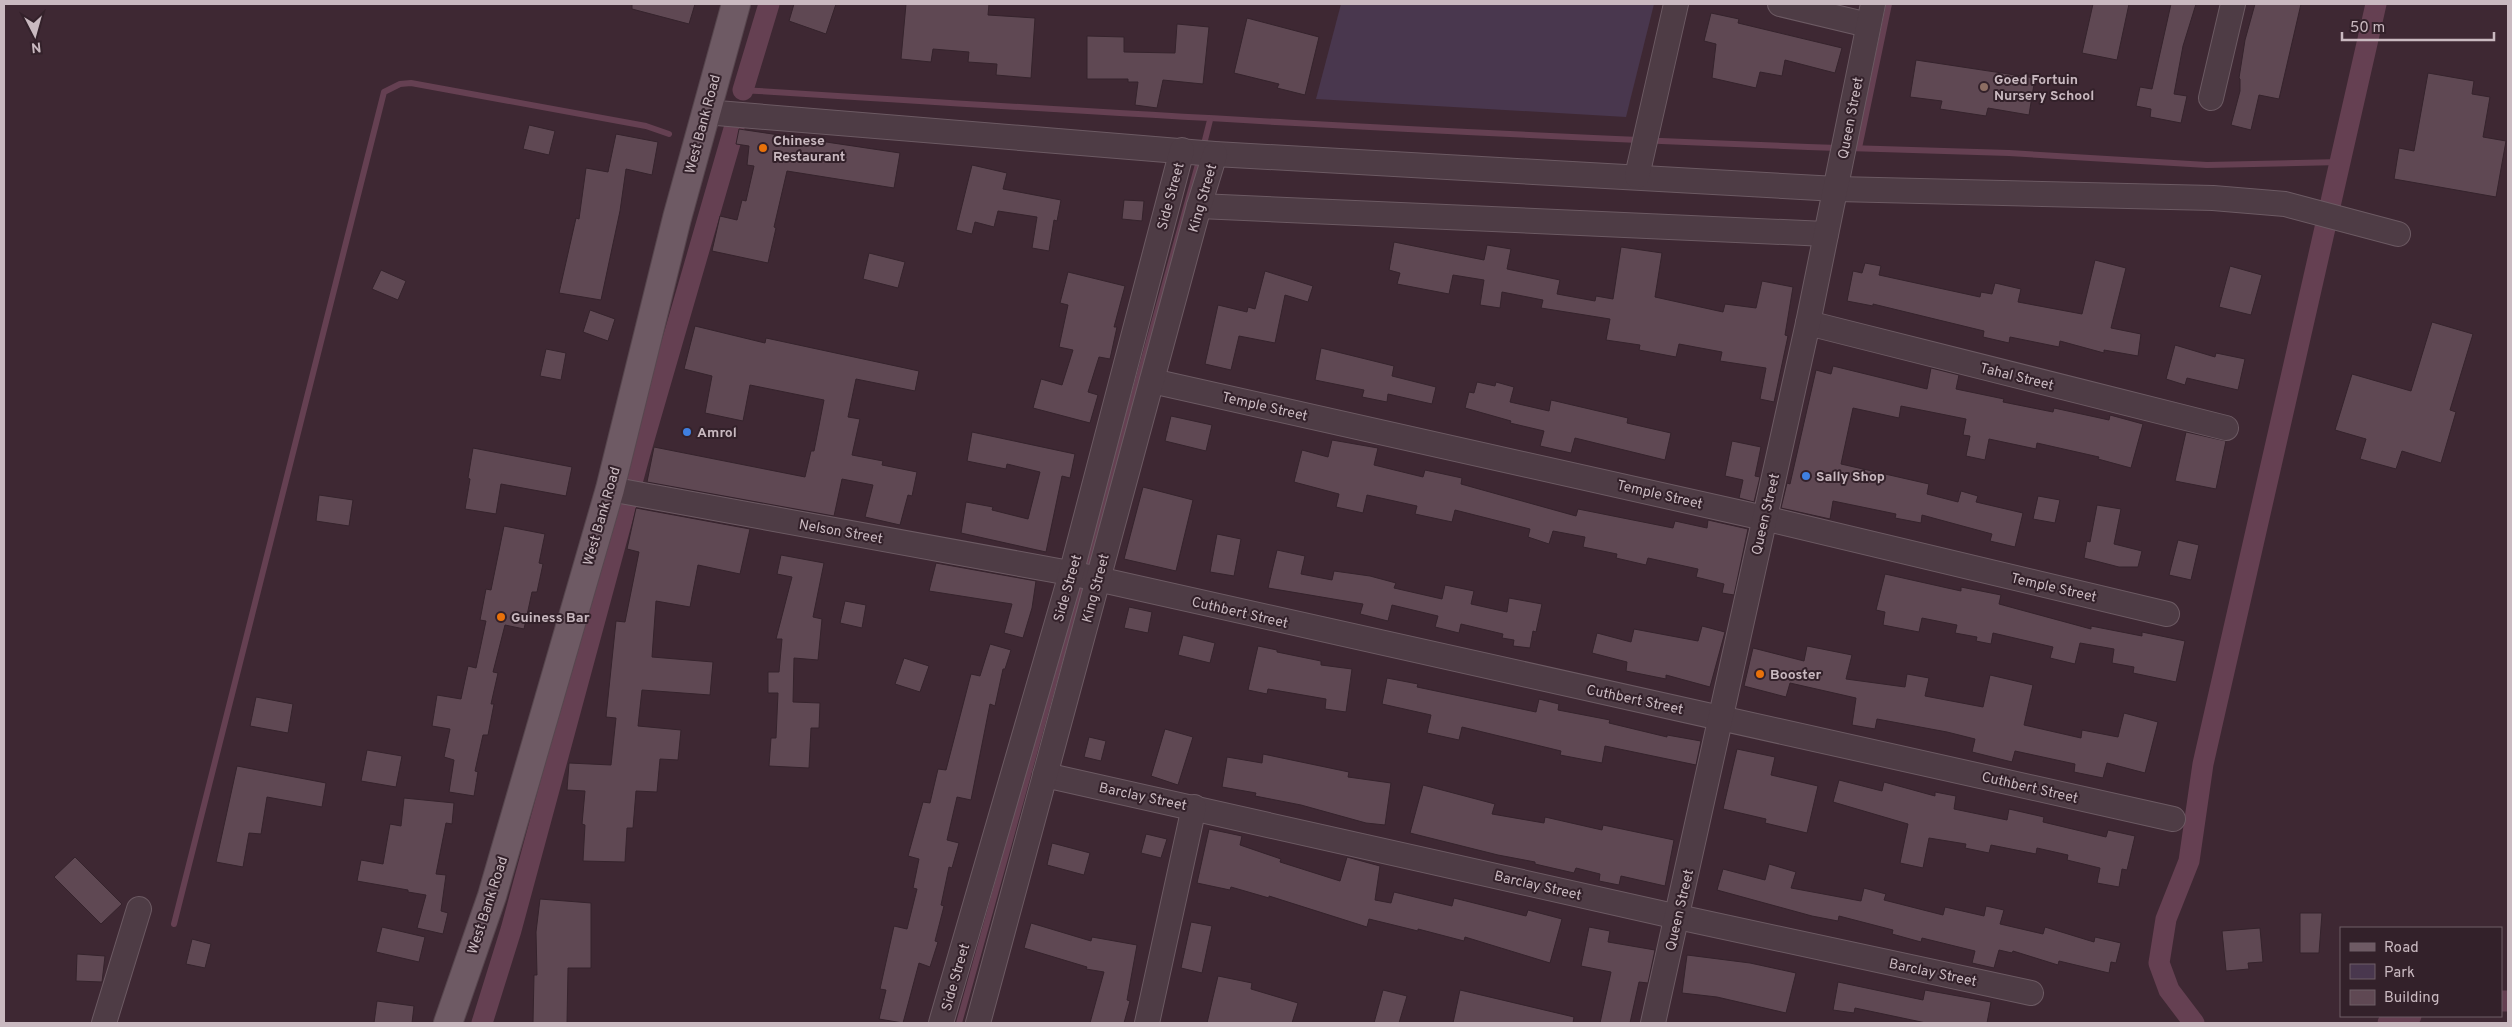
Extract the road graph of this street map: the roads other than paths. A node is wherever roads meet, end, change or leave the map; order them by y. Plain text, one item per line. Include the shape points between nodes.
1 (736, 4) edge
2 (1676, 4) edge
3 (1780, 4) edge
4 (2233, 4) edge
5 (1870, 14) edge
6 (2211, 98) dead end
7 (705, 112) junction
8 (1182, 150) junction
9 (1215, 154) junction
10 (1638, 176) junction
11 (1837, 188) junction
12 (1199, 206) junction
13 (1826, 234) junction
14 (2398, 234) dead end
15 (1808, 323) junction
16 (1152, 381) junction
17 (2226, 428) dead end
18 (610, 489) junction
19 (1764, 518) junction
20 (1084, 577) junction
21 (2167, 614) dead end
22 (1720, 717) junction
23 (1045, 774) junction
24 (1194, 807) junction
25 (2173, 819) dead end
26 (139, 910) dead end
27 (1678, 917) junction
28 (2031, 994) dead end
29 (104, 1023) edge
30 (448, 1023) edge
31 (941, 1023) edge
32 (978, 1023) edge
33 (1147, 1023) edge
34 (1653, 1023) edge

1 - 7 main road, West Bank Road
2 - 10 street
3 - 5 street
4 - 6 street
5 - 11 street, Queen Street
7 - 8 street
7 - 18 main road, West Bank Road
8 - 9 street
8 - 20 street, Side Street
9 - 10 street
9 - 12 street, King Street
10 - 11 street
11 - 13 street, Queen Street
11 - 14 street via 2212,198 2285,204
12 - 13 street
12 - 16 street, King Street
13 - 15 street, Queen Street
15 - 17 street, Tahal Street
15 - 19 street, Queen Street
16 - 19 street, Temple Street
16 - 20 street, King Street
18 - 20 street, Nelson Street
18 - 30 main road, West Bank Road via 492,896
19 - 21 street, Temple Street
19 - 22 street, Queen Street
20 - 22 street, Cuthbert Street
20 - 23 street, King Street
20 - 31 street, Side Street
22 - 25 street, Cuthbert Street
22 - 27 street, Queen Street
23 - 24 street, Barclay Street
23 - 32 street, King Street
24 - 27 street, Barclay Street
24 - 33 street
26 - 29 street
27 - 28 street, Barclay Street
27 - 34 street, Queen Street

